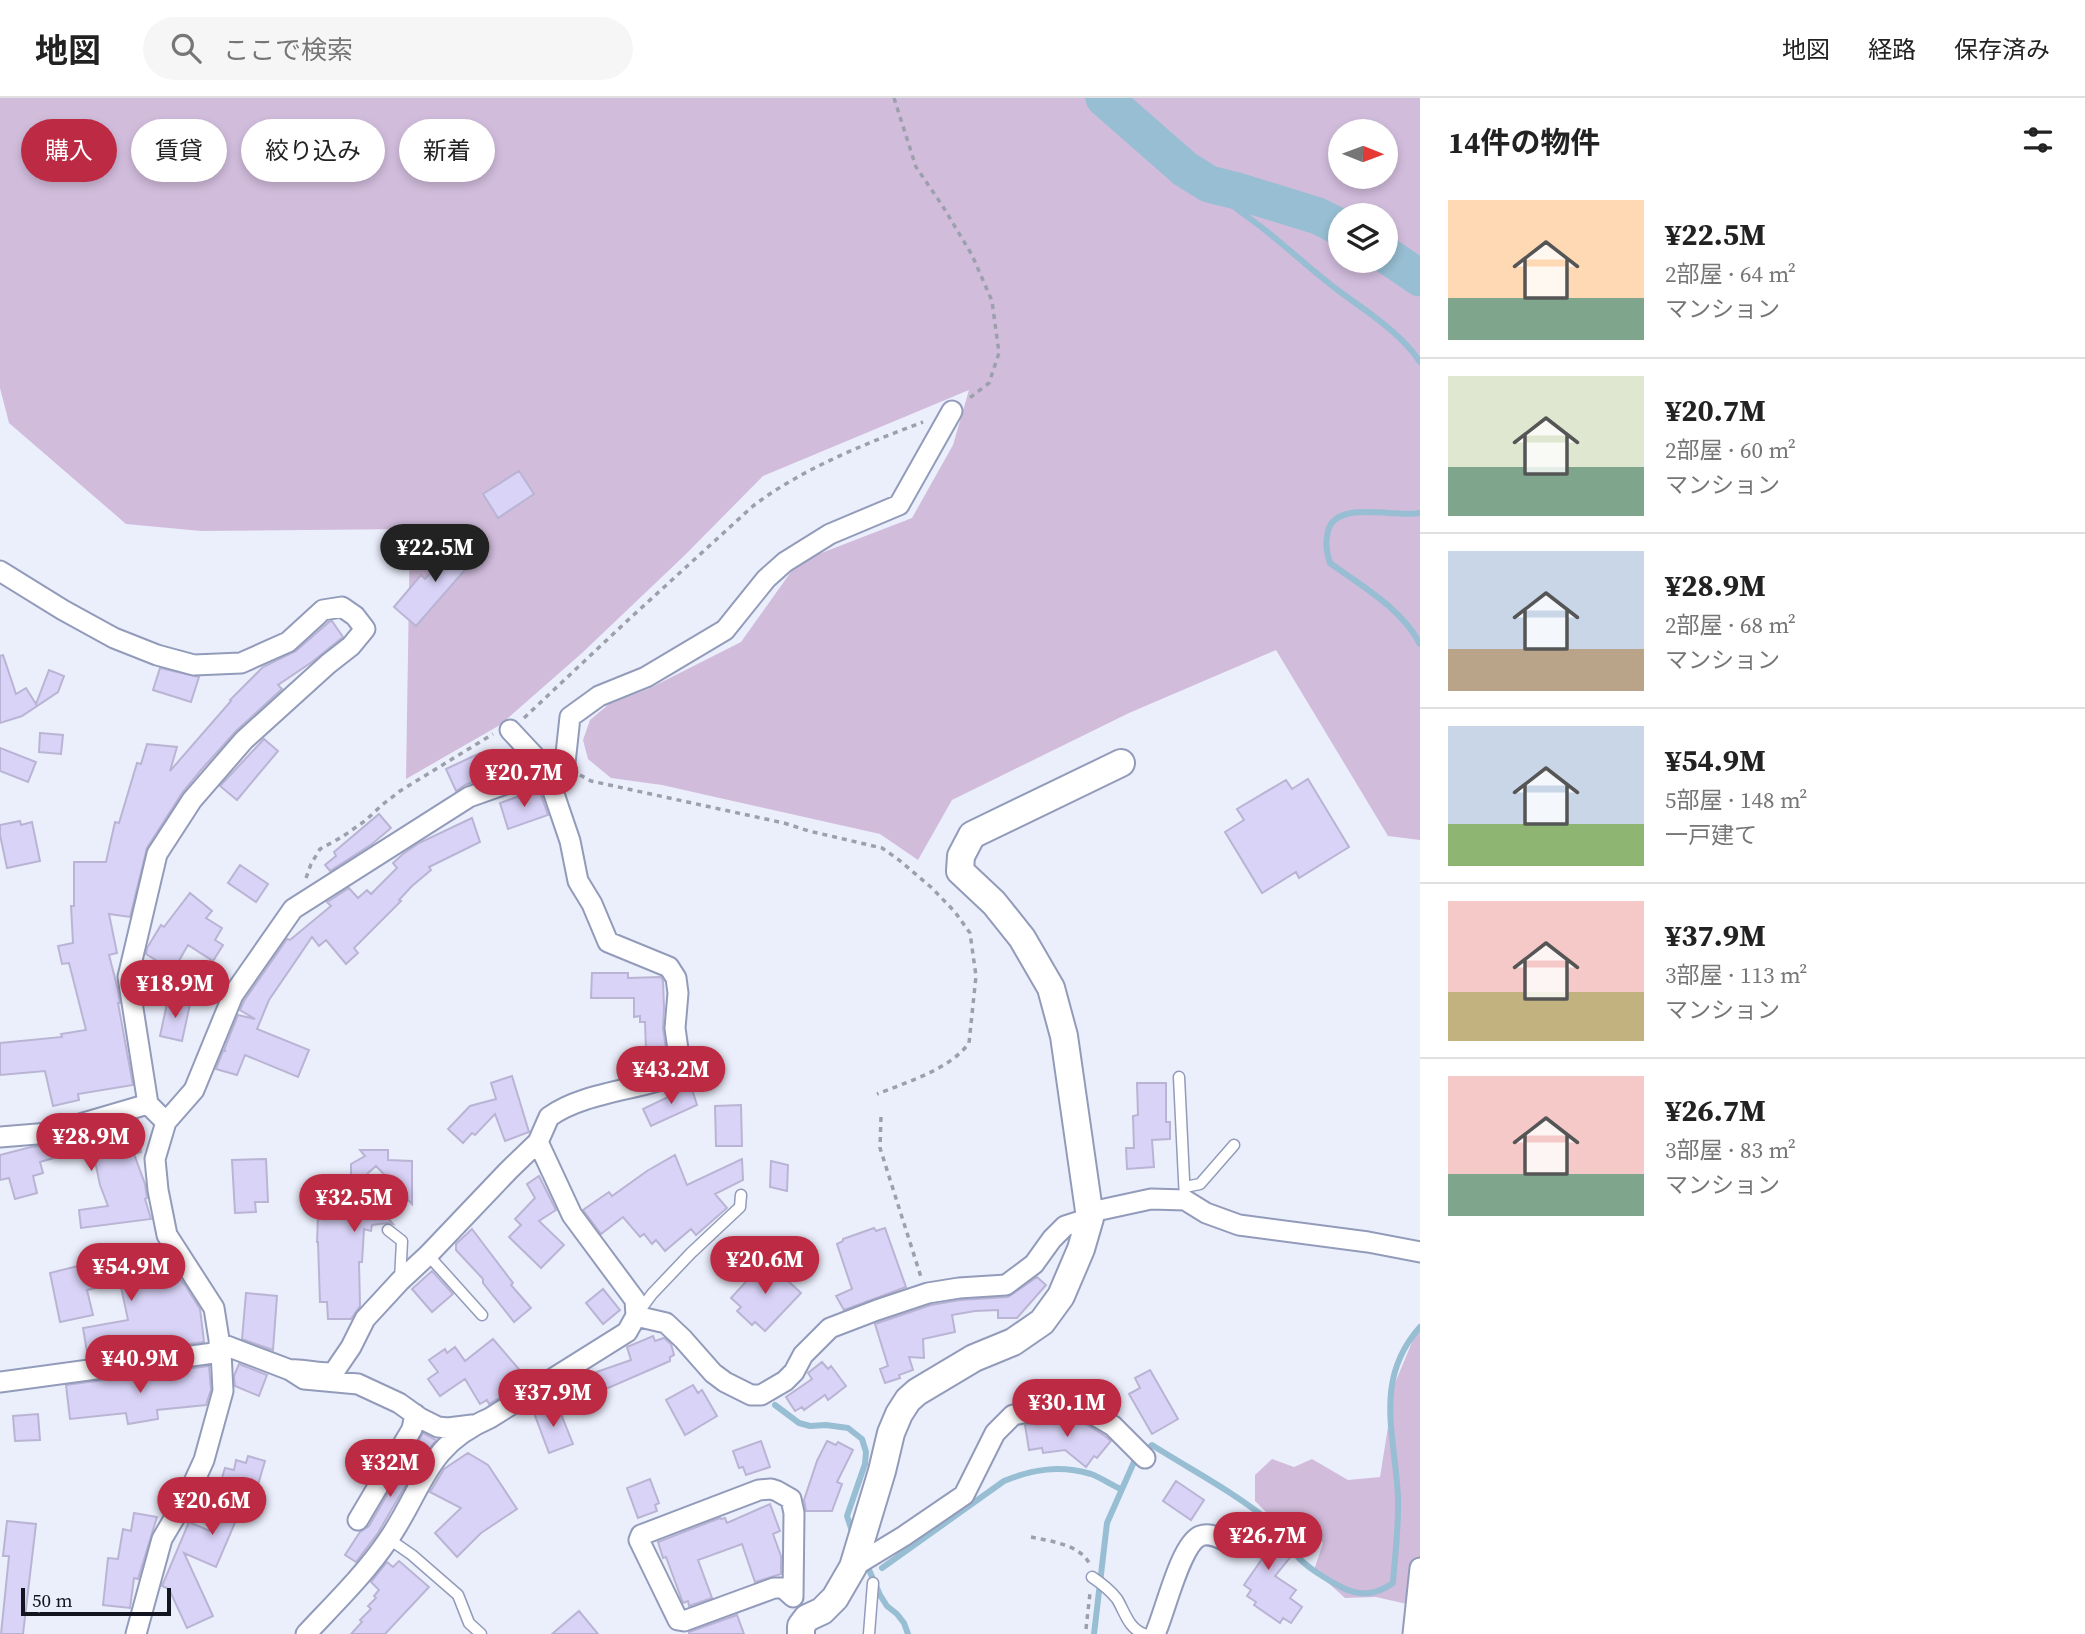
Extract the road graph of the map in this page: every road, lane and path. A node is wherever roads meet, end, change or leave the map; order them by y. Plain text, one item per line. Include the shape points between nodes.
1 (894, 98) edge
2 (952, 411) junction
3 (0, 571) edge
4 (510, 730) junction
5 (565, 763) junction
6 (1121, 763) dead end
7 (544, 771) junction
8 (306, 901) junction
9 (1180, 1077) dead end
10 (877, 1094) dead end
11 (148, 1104) junction
12 (880, 1117) dead end
13 (166, 1122) junction
14 (0, 1137) edge
15 (538, 1142) junction
16 (1234, 1145) dead end
17 (1185, 1193) junction
18 (741, 1195) dead end
19 (1090, 1215) junction
20 (388, 1230) dead end
21 (1420, 1251) edge
22 (428, 1255) junction
23 (400, 1281) junction
24 (928, 1293) junction
25 (482, 1315) dead end
26 (636, 1316) junction
27 (220, 1347) junction
28 (290, 1370) junction
29 (0, 1382) edge
30 (415, 1414) junction
31 (476, 1424) junction
32 (1145, 1458) dead end
33 (358, 1520) dead end
34 (1031, 1537) dead end
35 (389, 1539) junction
36 (1231, 1544) dead end
37 (1420, 1568) edge
38 (863, 1574) junction
39 (1091, 1577) junction
40 (793, 1597) junction
41 (1086, 1629) dead end
42 (801, 1630) edge
43 (136, 1634) edge
44 (306, 1634) edge
45 (481, 1634) edge
46 (869, 1634) edge
47 (1144, 1634) edge
48 (1155, 1634) edge
49 (1413, 1634) edge

1 - 2 path via 916,167 972,255 992,300 999,353 989,383
2 - 4 path via 838,457 771,492
2 - 5 street via 899,505 830,534 785,562 725,630 646,677 599,696 570,717
3 - 11 street via 114,638 194,665 241,663 288,642 323,610 342,607 365,629 244,740 192,800 157,854 128,977
4 - 7 street
4 - 8 path via 472,745 320,849 305,881
5 - 7 street
5 - 10 path via 592,781 881,848 955,912 970,933 976,976 969,1043 928,1074
6 - 19 street via 972,835 961,856 960,872 994,903 1022,938 1051,988 1064,1036
7 - 8 street via 469,797
7 - 15 street via 564,819 578,881 608,942 669,967 676,978 675,1028 682,1066 670,1078 617,1090 553,1114
8 - 13 street via 293,909 233,995 194,1090
9 - 17 lane
11 - 13 street
11 - 14 street via 49,1133
12 - 24 path via 880,1148
13 - 27 street via 155,1159 167,1235 214,1308
15 - 22 street
15 - 26 street via 572,1215 635,1300
16 - 17 lane via 1200,1184
17 - 19 street
17 - 21 street via 1206,1213 1239,1225
18 - 26 lane via 740,1207 691,1253
19 - 24 street via 1065,1226 1034,1264 1006,1285
19 - 38 street via 1061,1296 1042,1322 917,1392 903,1408 891,1433
20 - 23 lane via 402,1241
22 - 23 street
22 - 25 lane
23 - 28 street via 365,1319 334,1372
24 - 26 street via 830,1328 785,1381 761,1395 725,1382 666,1324
26 - 31 street via 627,1332
27 - 28 street
27 - 29 street
27 - 43 street via 223,1391 208,1449 162,1539
28 - 30 street via 304,1379 358,1384
30 - 31 street via 438,1427
30 - 33 street via 412,1429
31 - 35 street via 453,1439 431,1464
32 - 38 street via 1114,1426 1082,1407 1070,1404 1013,1415 995,1433 964,1495 904,1536
34 - 39 path via 1075,1550 1087,1559
35 - 44 street
35 - 45 lane via 458,1595 469,1623
36 - 48 street via 1206,1535 1187,1549
37 - 49 street
38 - 42 street via 822,1611 807,1618
38 - 46 lane
39 - 41 path
39 - 47 lane
40 - 40 street via 794,1513 791,1499 777,1491 760,1490 641,1535 639,1540 678,1620 774,1588 783,1588
40 - 42 street

